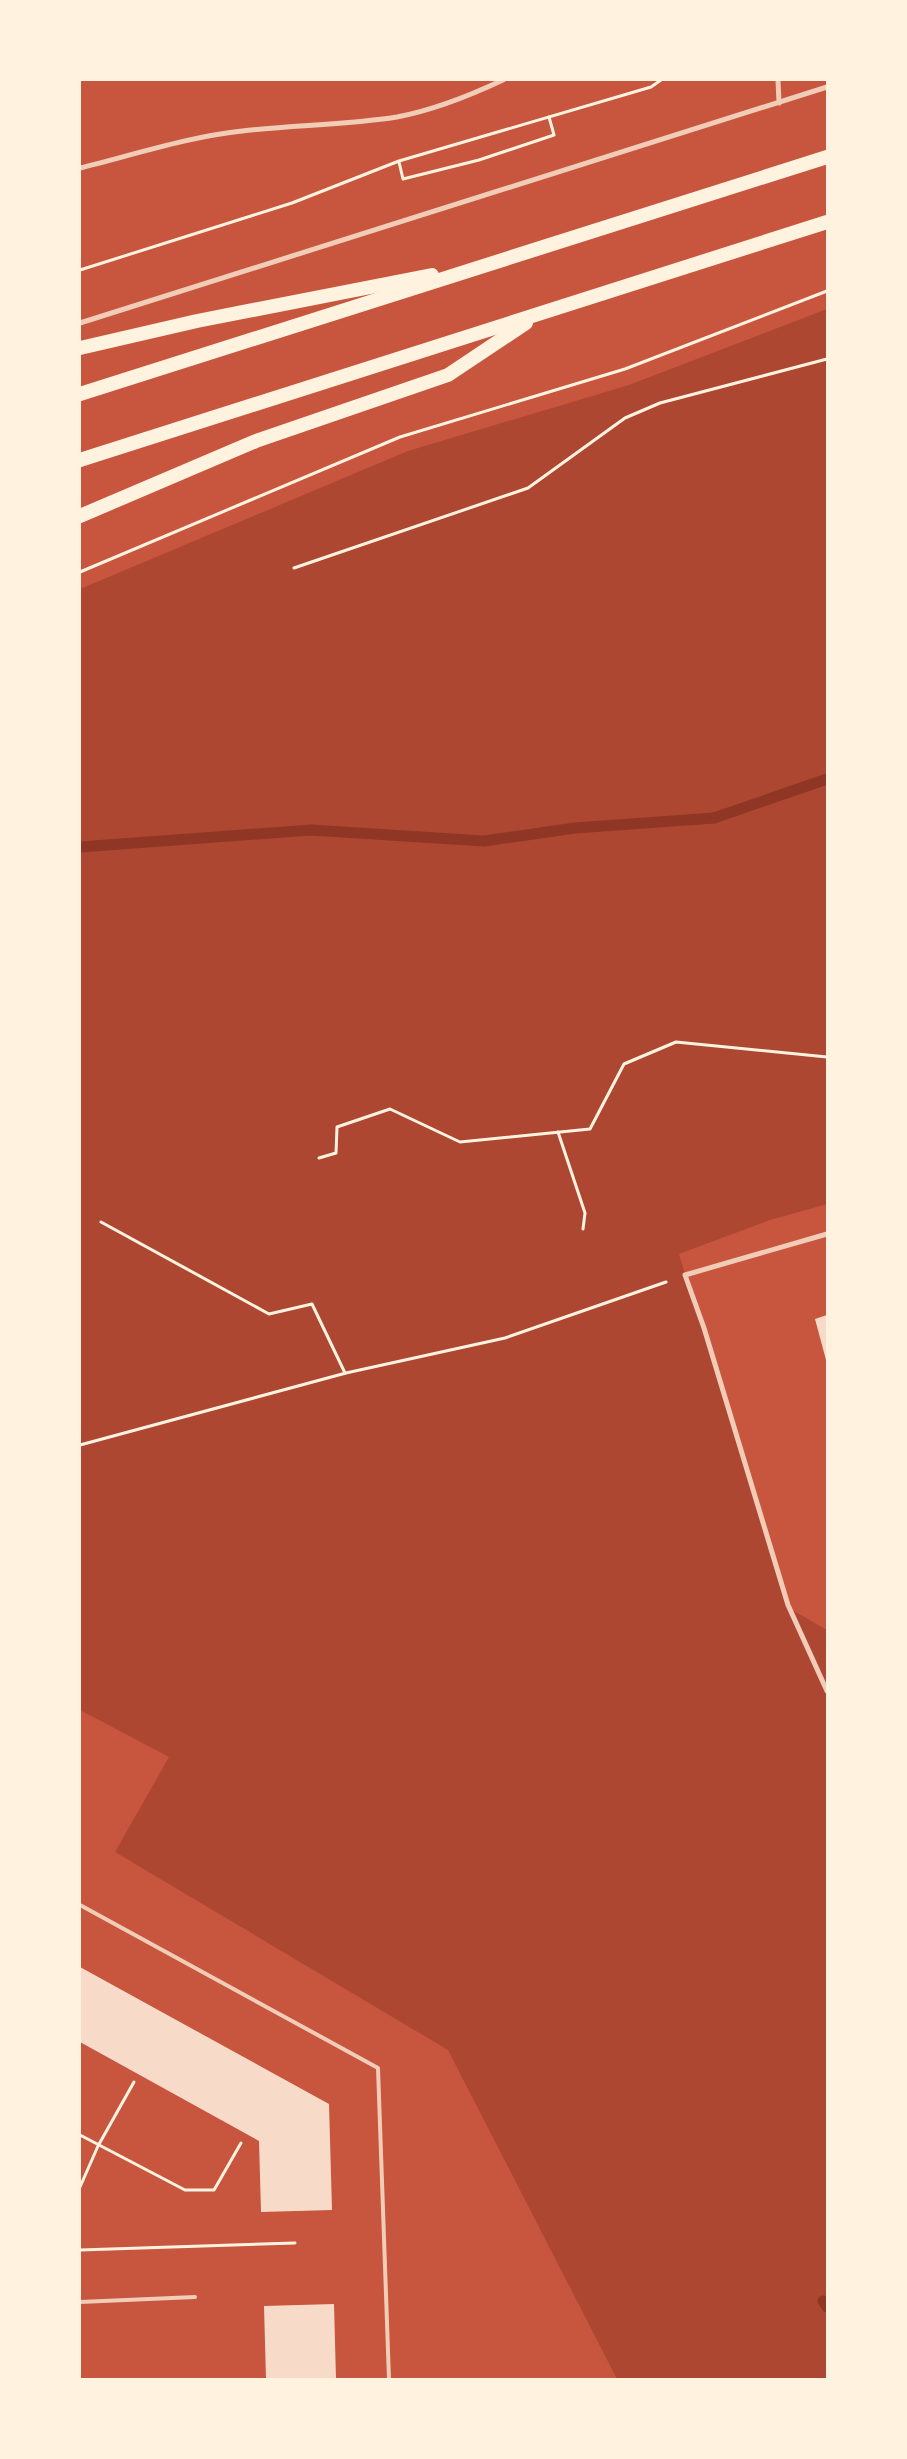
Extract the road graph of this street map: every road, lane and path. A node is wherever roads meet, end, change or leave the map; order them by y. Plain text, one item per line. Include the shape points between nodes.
1 (504, 80) edge
2 (661, 80) edge
3 (778, 80) edge
4 (827, 87) edge
5 (779, 103) junction
6 (549, 117) junction
7 (827, 157) edge
8 (399, 161) junction
9 (80, 168) edge
10 (827, 222) edge
11 (499, 261) junction
12 (80, 270) edge
13 (827, 291) edge
14 (542, 313) junction
15 (80, 323) edge
16 (80, 348) edge
17 (827, 359) edge
18 (80, 394) edge
19 (80, 460) edge
20 (80, 516) edge
21 (294, 568) dead end
22 (80, 572) edge
23 (827, 1057) edge
24 (558, 1132) junction
25 (320, 1158) dead end
26 (101, 1222) dead end
27 (584, 1229) dead end
28 (827, 1234) edge
29 (685, 1275) junction
30 (346, 1373) junction
31 (80, 1445) edge
32 (827, 1691) edge
33 (80, 1905) edge
34 (134, 2082) dead end
35 (80, 2135) edge
36 (241, 2143) dead end
37 (98, 2146) junction
38 (80, 2187) edge
39 (295, 2243) dead end
40 (80, 2250) edge
41 (194, 2297) dead end
42 (80, 2302) edge
43 (389, 2379) edge

1 - 9 street via 437,107 396,117 241,131
2 - 6 path via 651,88
3 - 5 street
4 - 5 street
5 - 15 street
6 - 8 path
6 - 8 path via 554,134 479,160 403,179
7 - 11 highway
8 - 12 path via 292,203
10 - 14 highway
11 - 16 highway via 207,319
11 - 18 highway
13 - 22 path via 625,369 400,437
14 - 19 highway
14 - 20 highway via 448,375 256,441
17 - 21 path via 660,403 625,418 528,488
23 - 24 path via 676,1042 624,1064 590,1129
24 - 25 path via 460,1142 390,1109 337,1127 336,1152
24 - 27 path via 584,1213
26 - 30 path via 269,1314 312,1304
28 - 29 street
29 - 30 path via 505,1338
29 - 32 street via 788,1605
30 - 31 path
33 - 43 lane via 378,2068
34 - 37 path
35 - 37 path
36 - 37 path via 214,2190 185,2190
37 - 38 path
39 - 40 path
41 - 42 lane

